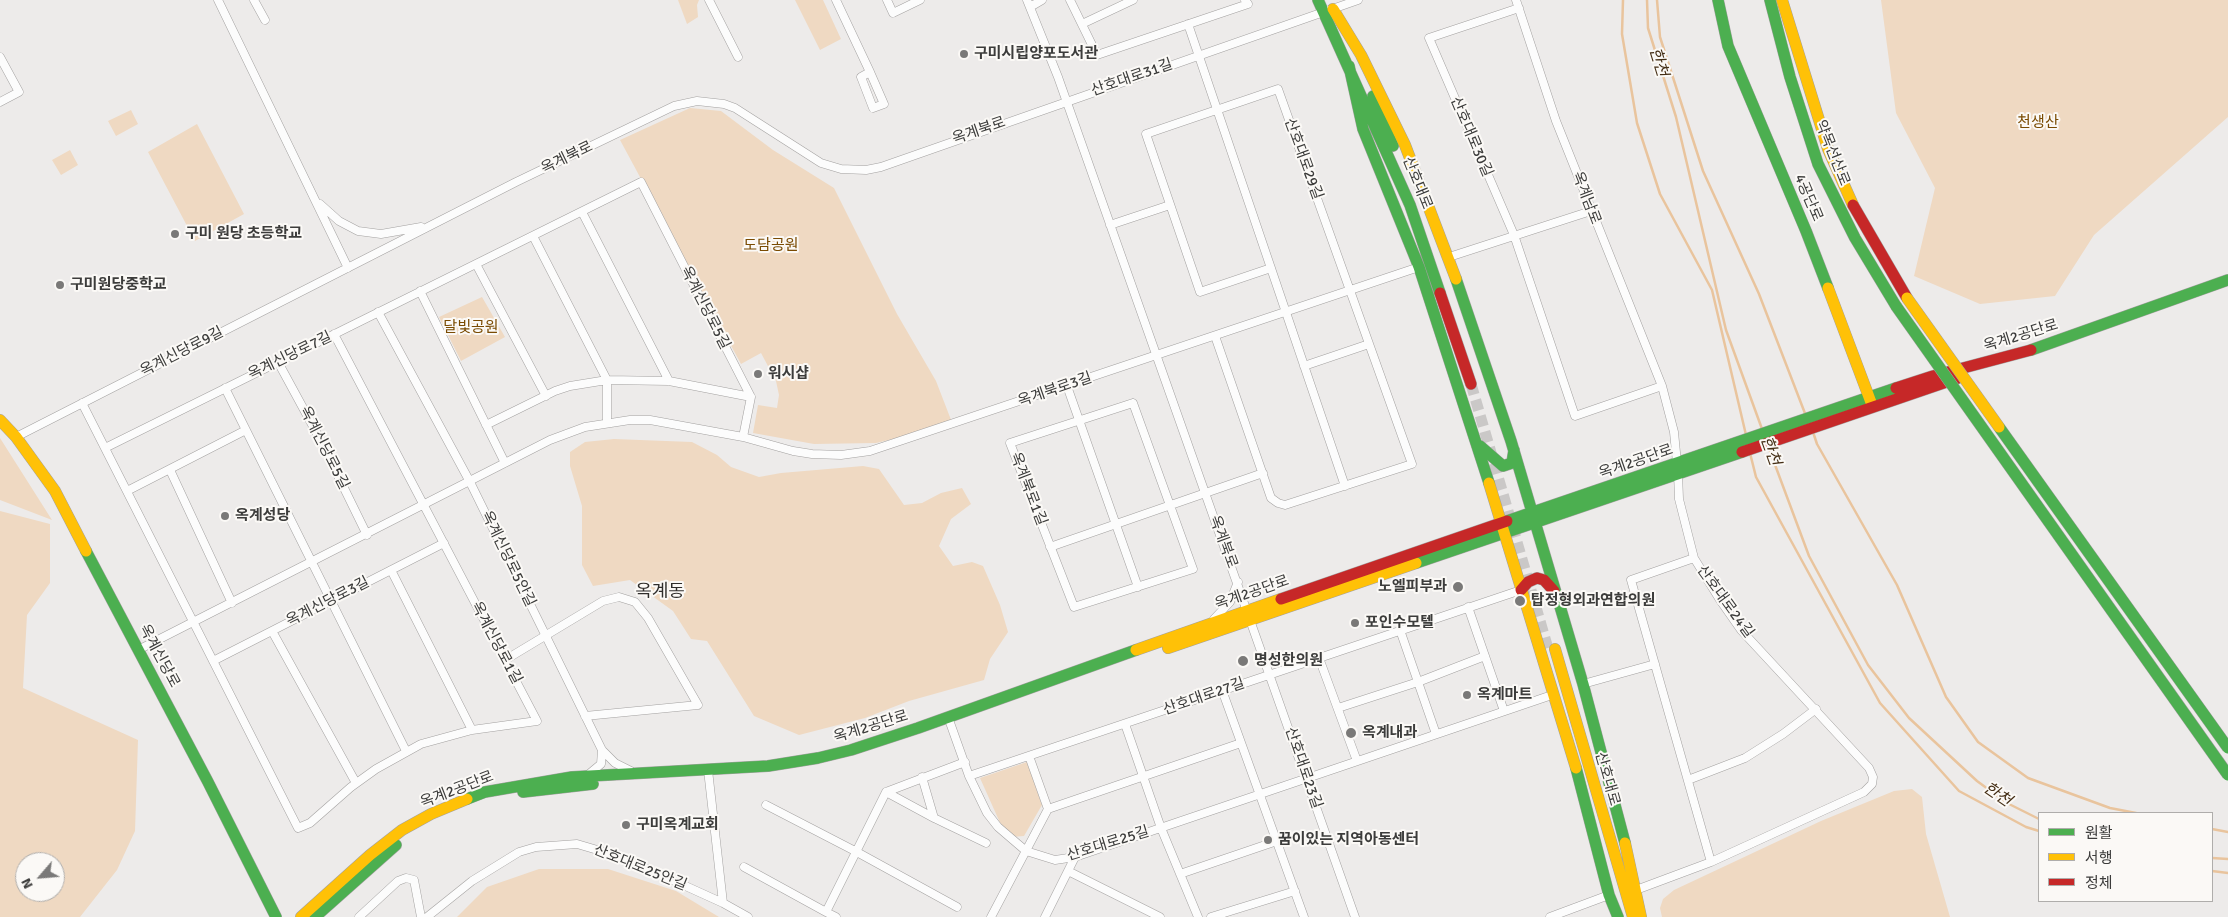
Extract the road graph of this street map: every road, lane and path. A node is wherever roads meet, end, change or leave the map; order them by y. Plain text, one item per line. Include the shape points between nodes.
1 (218, 0) edge
2 (254, 0) edge
3 (709, 0) edge
4 (836, 0) edge
5 (887, 0) edge
6 (920, 0) edge
7 (1042, 0) edge
8 (1070, 0) edge
9 (1133, 0) edge
10 (1245, 0) edge
11 (1318, 0) edge
12 (1358, 0) edge
13 (1718, 0) edge
14 (1770, 0) edge
15 (1782, 0) edge
16 (1028, 3) edge
17 (1517, 4) edge
18 (1328, 7) edge
19 (265, 20) dead end
20 (1082, 24) junction
21 (1188, 24) junction
22 (1429, 38) joint
23 (1198, 55) junction
24 (0, 56) edge
25 (738, 57) dead end
26 (1349, 66) junction
27 (870, 72) dead end
28 (1066, 101) junction
29 (0, 102) edge
30 (1217, 110) junction
31 (641, 182) joint
32 (310, 190) junction
33 (1170, 205) junction
34 (1590, 211) junction
35 (582, 212) junction
36 (433, 224) junction
37 (1110, 225) junction
38 (533, 236) junction
39 (1514, 236) junction
40 (1448, 256) junction
41 (476, 264) junction
42 (1419, 267) junction
43 (348, 268) junction
44 (1271, 268) junction
45 (2228, 280) edge
46 (2228, 288) edge
47 (1350, 291) junction
48 (420, 292) junction
49 (378, 312) junction
50 (1286, 312) junction
51 (334, 334) junction
52 (1216, 336) junction
53 (1370, 344) junction
54 (1157, 356) junction
55 (278, 362) junction
56 (1304, 366) junction
57 (606, 380) junction
58 (669, 381) junction
59 (1067, 386) junction
60 (1662, 386) junction
61 (225, 388) junction
62 (546, 396) junction
63 (751, 397) junction
64 (1871, 402) junction
65 (82, 403) junction
66 (0, 420) edge
67 (1079, 420) junction
68 (608, 422) junction
69 (486, 424) junction
70 (246, 430) junction
71 (16, 437) junction
72 (743, 437) junction
73 (1477, 442) junction
74 (105, 448) junction
75 (1514, 449) junction
76 (506, 463) junction
77 (1678, 468) junction
78 (170, 470) junction
79 (1263, 473) junction
80 (470, 482) junction
81 (1345, 486) junction
82 (127, 491) junction
83 (1206, 492) junction
84 (1170, 505) junction
85 (424, 506) junction
86 (1535, 517) junction
87 (1116, 524) junction
88 (1503, 528) junction
89 (367, 535) junction
90 (444, 543) junction
91 (1050, 547) junction
92 (1694, 558) junction
93 (312, 563) junction
94 (391, 570) junction
95 (1238, 582) junction
96 (1138, 586) junction
97 (1521, 590) junction
98 (1556, 594) junction
99 (331, 601) junction
100 (232, 603) junction
101 (1468, 607) junction
102 (1249, 615) junction
103 (194, 622) junction
104 (1208, 624) junction
105 (1400, 630) junction
106 (272, 631) junction
107 (545, 636) junction
108 (138, 650) junction
109 (1485, 656) junction
110 (1319, 658) junction
111 (505, 660) junction
112 (213, 661) junction
113 (1655, 664) junction
114 (1270, 674) junction
115 (1418, 682) junction
116 (1583, 684) junction
117 (1222, 690) junction
118 (1552, 695) junction
119 (1338, 708) junction
120 (1816, 709) junction
121 (1504, 711) junction
122 (585, 716) junction
123 (950, 721) junction
124 (1125, 724) junction
125 (472, 730) junction
126 (1436, 734) junction
127 (1241, 743) junction
128 (2228, 748) edge
129 (602, 750) junction
130 (406, 751) junction
131 (1029, 756) junction
132 (1357, 761) junction
133 (965, 762) junction
134 (636, 773) junction
135 (708, 774) junction
136 (2228, 775) edge
137 (586, 776) junction
138 (970, 776) junction
139 (922, 777) junction
140 (1144, 778) junction
141 (1307, 778) junction
142 (1688, 780) junction
143 (356, 783) junction
144 (886, 792) junction
145 (1260, 794) junction
146 (766, 805) dead end
147 (1048, 809) junction
148 (934, 818) junction
149 (1161, 828) junction
150 (1277, 841) junction
151 (986, 843) dead end
152 (855, 851) junction
153 (1026, 851) junction
154 (1075, 857) junction
155 (1711, 862) junction
156 (744, 867) dead end
157 (1068, 871) junction
158 (1180, 874) junction
159 (1636, 890) junction
160 (1294, 891) junction
161 (1610, 895) junction
162 (723, 903) junction
163 (957, 907) dead end
164 (826, 912) junction
165 (276, 917) edge
166 (301, 917) edge
167 (315, 917) edge
168 (359, 917) edge
169 (421, 917) edge
170 (427, 917) edge
171 (748, 917) edge
172 (836, 917) edge
173 (991, 917) edge
174 (1045, 917) edge
175 (1160, 917) edge
176 (1198, 917) edge
177 (1210, 917) edge
178 (1304, 917) edge
179 (1355, 917) edge
180 (1550, 917) edge
181 (1618, 917) edge
182 (1626, 917) edge
183 (1633, 917) edge
184 (1641, 917) edge

1 - 32 street
2 - 19 street
3 - 25 street
4 - 27 street
5 - 6 street via 893,12
7 - 16 street, 옥계북로
8 - 20 street
9 - 20 street
10 - 21 street via 1248,4
11 - 18 main road, 산호대로
12 - 18 street, 산호대로31길
13 - 64 main road, 4공단로 via 1728,46 1806,231
14 - 136 main road, 약목선산로, bridge via 1818,164 1855,238 1896,306
15 - 128 main road, 약목선산로, bridge via 1828,149 1864,226 1907,298
16 - 28 street, 옥계북로
17 - 22 street, 옥계남로
17 - 34 street, 옥계남로 via 1536,66
18 - 23 street, 산호대로31길
18 - 26 main road, 산호대로
18 - 26 main road, 산호대로 via 1368,84 1404,176 1458,322 1473,383 1410,205
18 - 40 main road via 1361,55 1405,144
20 - 21 street via 1097,55
21 - 23 street
22 - 39 street, 산호대로30길
23 - 28 street, 산호대로31길
23 - 30 street
24 - 29 street via 19,92
26 - 42 main road via 1363,129
28 - 36 street, 옥계북로 via 881,166 853,170 829,166 811,158 735,108 714,102 684,103
28 - 37 street, 옥계북로
30 - 33 street, 산호대로29길 via 1146,134
30 - 44 street
30 - 47 street, 산호대로29길 via 1278,89
31 - 35 street, 옥계신당로7길
31 - 63 street, 옥계신당로5길
32 - 36 street via 322,207 358,231 392,234
32 - 43 street
33 - 37 street
33 - 44 street, 산호대로29길 via 1200,292
34 - 39 street
34 - 60 street, 옥계남로
35 - 38 street, 옥계신당로7길
35 - 58 street
36 - 43 street, 옥계북로
37 - 54 street, 옥계북로
38 - 41 street, 옥계신당로7길
38 - 57 street
39 - 40 street
39 - 60 street, 산호대로30길 via 1575,416
40 - 75 main road
41 - 48 street, 옥계신당로7길
41 - 62 street
42 - 47 street
42 - 73 main road
43 - 65 street, 옥계신당로9길
44 - 50 street
45 - 64 main road, 옥계2공단로 via 2020,354 1951,370
46 - 64 main road, 옥계2공단로 via 2014,364
47 - 50 street
47 - 53 street, 산호대로29길
48 - 49 street, 옥계신당로7길
48 - 69 street
49 - 51 street, 옥계신당로7길
49 - 80 street
50 - 52 street
50 - 56 street
51 - 55 street, 옥계신당로7길
51 - 85 street
52 - 54 street
52 - 79 street, 산호대로29길
53 - 56 street
53 - 81 street, 산호대로29길 via 1412,464
54 - 59 street, 옥계북로3길
54 - 83 street, 옥계북로
55 - 61 street, 옥계신당로7길
55 - 89 street, 옥계신당로5길
56 - 81 street
57 - 58 street
57 - 62 street via 570,386
57 - 68 street
58 - 63 street
59 - 67 street
59 - 72 street, 옥계북로3길 via 870,451 841,455 793,451
60 - 77 street, 옥계남로 via 1674,432
61 - 70 street
61 - 74 street, 옥계신당로7길
62 - 69 street
63 - 72 street
64 - 77 main road, 옥계2공단로
65 - 71 street, 옥계신당로9길
65 - 74 street
66 - 71 main road, 옥계신당로
67 - 84 street, 옥계북로1길 via 1133,403
67 - 87 street
67 - 91 street, 옥계북로1길 via 1010,443
68 - 72 street via 650,420
68 - 76 street via 570,432
69 - 76 street
70 - 78 street
70 - 93 street
71 - 108 main road, 옥계신당로 via 55,491
73 - 75 main road via 1503,466 1512,463
73 - 88 main road
74 - 82 street
75 - 86 main road
76 - 80 street
77 - 86 main road, 옥계2공단로
77 - 92 street, 산호대로24길 via 1679,500
78 - 82 street
78 - 100 street
79 - 81 street, 산호대로29길 via 1271,498 1286,505
79 - 83 street
80 - 85 street
80 - 107 street, 옥계신당로5안길
82 - 103 street
83 - 84 street
83 - 95 street, 옥계북로
84 - 87 street
84 - 96 street, 옥계북로1길 via 1194,569
85 - 89 street
85 - 90 street, 옥계신당로1길
86 - 88 main road, 옥계2공단로
86 - 98 main road
87 - 91 street
87 - 96 street
88 - 97 main road
88 - 102 main road, 옥계2공단로
89 - 93 street
90 - 94 street, 옥계신당로3길
90 - 111 street, 옥계신당로1길
91 - 96 street, 옥계북로1길 via 1074,607
92 - 113 street via 1631,580
92 - 120 street, 산호대로24길 via 1741,630
93 - 99 street
93 - 100 street
94 - 99 street, 옥계신당로3길
94 - 125 street
95 - 102 street, 옥계북로
95 - 104 street via 1230,602
97 - 98 main road via 1537,578 1548,583
97 - 101 street, 산호대로27길
97 - 118 main road
98 - 116 main road
99 - 106 street, 옥계신당로3길
99 - 130 street
100 - 103 street
101 - 105 street, 산호대로27길
101 - 109 street
102 - 104 main road, 옥계2공단로
102 - 114 street, 산호대로23길
102 - 123 main road, 옥계2공단로
103 - 108 street
103 - 112 street, 옥계신당로1길
104 - 123 main road, 옥계2공단로
105 - 110 street, 산호대로27길
105 - 115 street
106 - 112 street, 옥계신당로3길
106 - 143 street
107 - 111 street
107 - 122 street, 옥계신당로5안길
107 - 122 street via 603,601 619,597 631,600 648,618 698,705
108 - 165 main road, 옥계신당로
109 - 115 street
109 - 121 street
110 - 114 street, 산호대로27길
110 - 119 street
111 - 125 street, 옥계신당로1길 via 537,721
112 - 143 street, 옥계신당로1길 via 298,828 310,823
113 - 116 street
113 - 142 street
114 - 117 street, 산호대로27길
114 - 141 street, 산호대로23길
115 - 119 street
115 - 126 street
116 - 159 main road
117 - 124 street, 산호대로27길
117 - 127 street
118 - 121 street, 산호대로25길
118 - 161 main road via 1575,765
119 - 132 street
120 - 142 street via 1745,758
120 - 155 street, 산호대로24길 via 1869,768 1873,777 1869,789
121 - 126 street, 산호대로25길
122 - 129 street, 옥계신당로5안길
123 - 133 street, 산호대로25길
123 - 135 main road, 옥계2공단로 via 858,756 750,776
124 - 131 street, 산호대로27길
124 - 140 street, 산호대로25길
125 - 130 street, 옥계신당로1길 via 435,739
126 - 132 street, 산호대로25길
127 - 140 street
127 - 145 street
129 - 134 street, 옥계신당로5안길 via 615,763
129 - 137 street via 601,764
130 - 143 street, 옥계신당로1길
131 - 138 street, 산호대로27길
131 - 147 street
132 - 141 street, 산호대로25길
133 - 138 street, 산호대로25길
133 - 139 street
134 - 135 main road, 옥계2공단로
134 - 137 main road, 옥계2공단로
135 - 162 street
135 - 167 main road, 옥계2공단로 via 544,789 465,807 423,827 397,844
137 - 166 main road, 옥계2공단로 via 492,790 431,814 402,830 370,855
138 - 153 street, 산호대로25길 via 987,813
139 - 144 street
139 - 148 street
140 - 147 street
140 - 149 street, 산호대로25길
141 - 145 street, 산호대로25길
141 - 179 street, 산호대로23길
142 - 155 street
144 - 148 street
144 - 152 street
145 - 149 street, 산호대로25길
145 - 150 street
146 - 152 street
147 - 153 street
148 - 151 street
149 - 154 street, 산호대로25길
149 - 158 street
150 - 158 street
150 - 160 street
152 - 163 street
152 - 164 street
153 - 154 street, 산호대로25길 via 1055,860
153 - 173 street
154 - 157 street
155 - 159 street, 산호대로24길
156 - 164 street
157 - 174 street
157 - 175 street
158 - 176 street
159 - 184 main road
160 - 177 street
160 - 178 street
161 - 180 street
161 - 181 main road
162 - 170 street, 산호대로25안길 via 611,854 577,844 555,844 518,852
162 - 171 street, 산호대로25안길
164 - 172 street
168 - 169 street via 398,881 406,878 414,880
182 - 183 main road, 산호대로 via 1552,651

